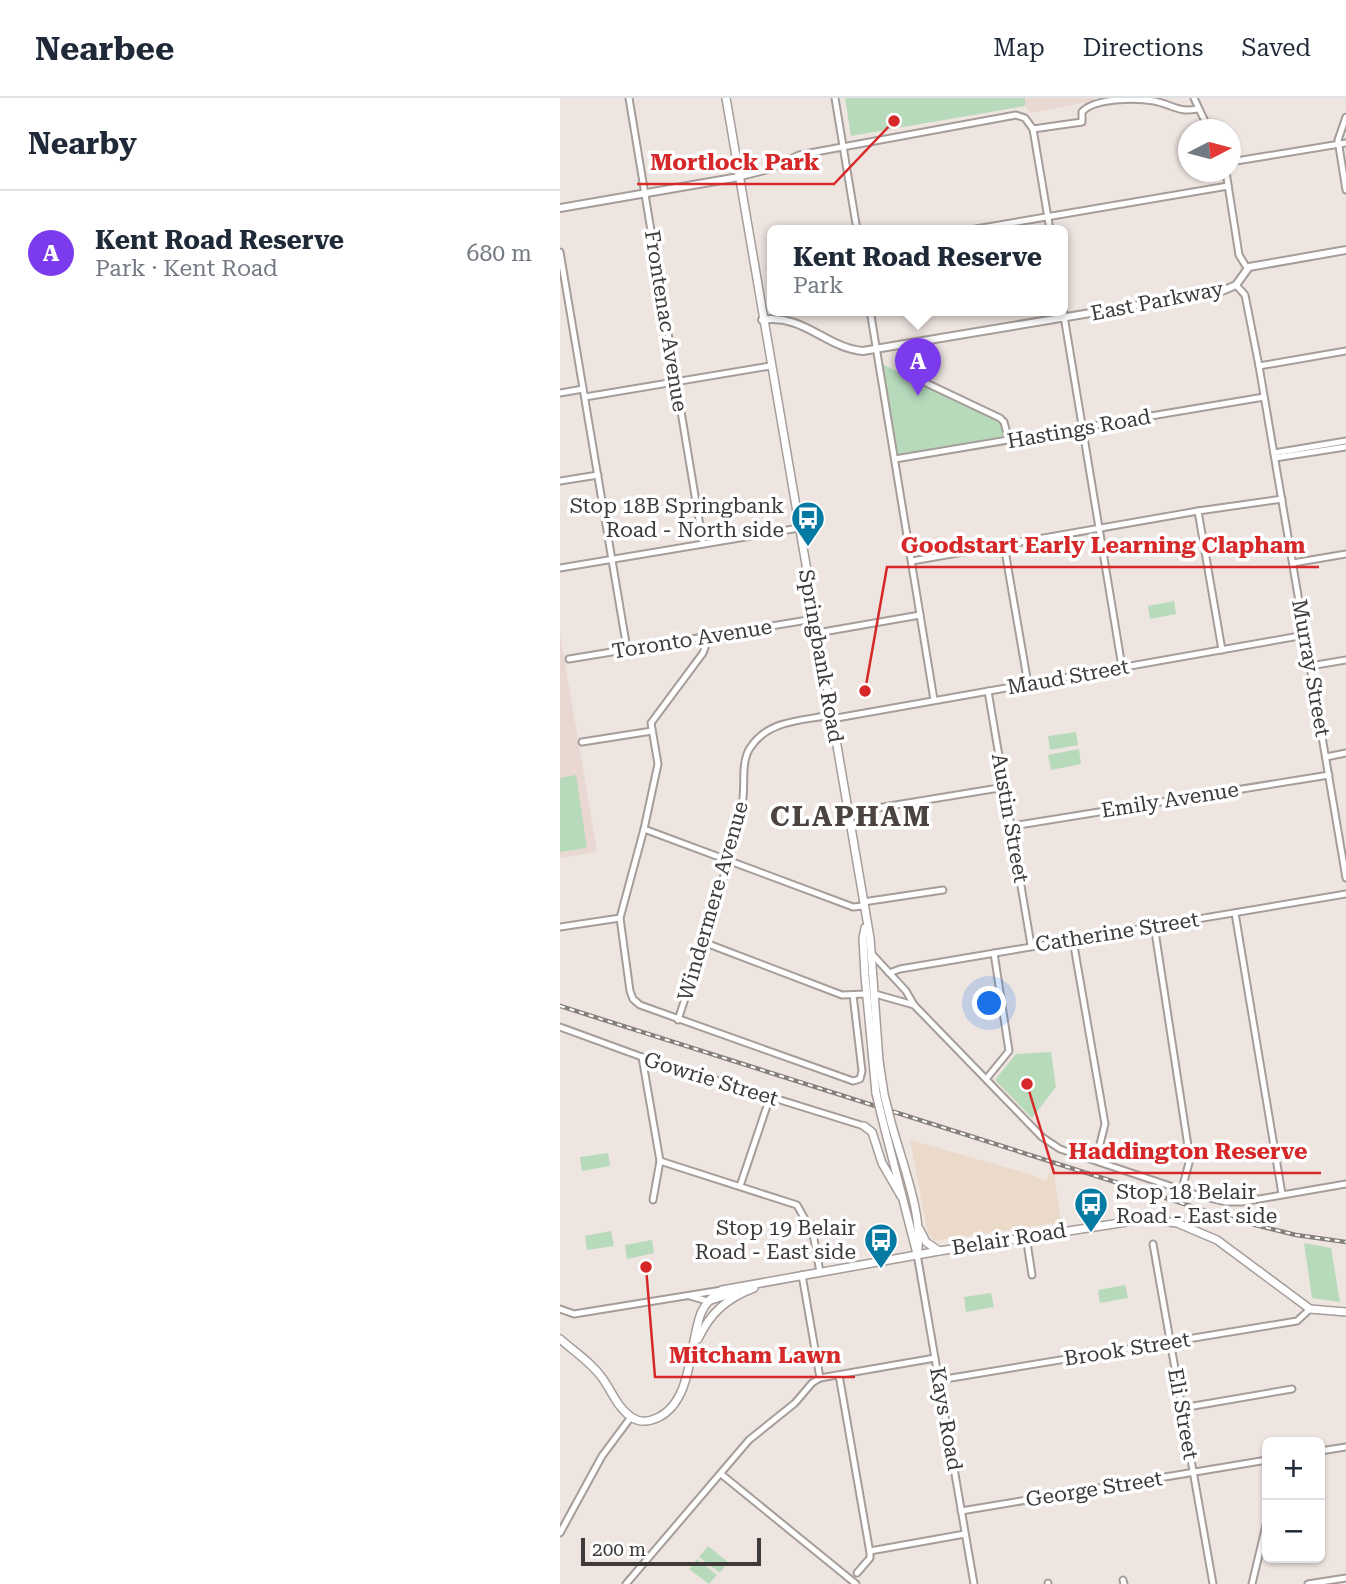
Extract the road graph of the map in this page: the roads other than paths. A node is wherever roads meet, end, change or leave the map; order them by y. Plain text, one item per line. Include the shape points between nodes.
1 (629, 98) edge
2 (726, 98) edge
3 (835, 98) edge
4 (1194, 98) edge
5 (1197, 109) junction
6 (1346, 117) edge
7 (1203, 119) edge
8 (1032, 129) junction
9 (1342, 143) edge
10 (843, 147) junction
11 (1241, 160) edge
12 (739, 177) junction
13 (1227, 182) edge
14 (1228, 186) junction
15 (1346, 190) edge
16 (645, 193) junction
17 (560, 209) edge
18 (1048, 216) junction
19 (856, 225) edge
20 (998, 225) edge
21 (1049, 225) edge
22 (1346, 250) edge
23 (560, 252) edge
24 (1247, 268) junction
25 (1236, 285) junction
26 (568, 301) junction
27 (560, 302) edge
28 (1068, 313) edge
29 (871, 316) edge
30 (1053, 316) edge
31 (1064, 316) edge
32 (762, 320) junction
33 (876, 349) junction
34 (1346, 351) edge
35 (770, 366) junction
36 (1259, 366) junction
37 (902, 372) dead end
38 (676, 382) junction
39 (583, 389) junction
40 (560, 393) edge
41 (585, 397) junction
42 (1264, 397) junction
43 (1083, 428) junction
44 (1009, 441) junction
45 (1346, 441) edge
46 (1346, 447) edge
47 (1274, 455) junction
48 (894, 459) junction
49 (598, 475) junction
50 (560, 481) edge
51 (1282, 499) junction
52 (1198, 511) junction
53 (799, 528) junction
54 (1100, 528) junction
55 (703, 544) junction
56 (1004, 545) junction
57 (1346, 554) edge
58 (612, 560) junction
59 (912, 561) junction
60 (1293, 564) junction
61 (560, 568) edge
62 (920, 615) junction
63 (814, 619) junction
64 (817, 633) junction
65 (1305, 635) junction
66 (709, 636) junction
67 (628, 649) junction
68 (1222, 650) junction
69 (569, 659) dead end
70 (1346, 660) edge
71 (1310, 666) junction
72 (1122, 667) junction
73 (1028, 684) junction
74 (988, 691) junction
75 (934, 700) junction
76 (831, 717) junction
77 (652, 731) junction
78 (582, 742) dead end
79 (1346, 753) edge
80 (1326, 757) junction
81 (1329, 775) junction
82 (1005, 787) junction
83 (847, 813) junction
84 (1012, 826) junction
85 (644, 829) junction
86 (730, 861) junction
87 (1346, 878) edge
88 (943, 890) dead end
89 (1346, 894) edge
90 (863, 904) junction
91 (1235, 913) junction
92 (620, 918) junction
93 (866, 924) junction
94 (1154, 925) junction
95 (560, 927) edge
96 (1073, 940) junction
97 (703, 942) junction
98 (1031, 945) junction
99 (871, 953) junction
100 (995, 953) junction
101 (889, 973) junction
102 (871, 994) junction
103 (853, 995) junction
104 (914, 1005) junction
105 (678, 1020) junction
106 (560, 1027) edge
107 (642, 1058) junction
108 (987, 1078) junction
109 (770, 1097) junction
110 (886, 1118) junction
111 (864, 1126) joint
112 (886, 1135) junction
113 (877, 1146) junction
114 (1096, 1160) junction
115 (660, 1161) junction
116 (1346, 1184) edge
117 (740, 1186) junction
118 (1182, 1189) junction
119 (1282, 1194) junction
120 (904, 1199) junction
121 (653, 1200) dead end
122 (917, 1223) junction
123 (1026, 1236) junction
124 (1153, 1244) dead end
125 (939, 1251) junction
126 (917, 1254) junction
127 (820, 1272) junction
128 (802, 1275) junction
129 (1032, 1275) dead end
130 (774, 1280) junction
131 (722, 1290) junction
132 (747, 1290) junction
133 (690, 1296) junction
134 (707, 1301) junction
135 (1310, 1309) junction
136 (560, 1310) edge
137 (1346, 1312) edge
138 (560, 1339) edge
139 (1170, 1343) junction
140 (695, 1346) junction
141 (935, 1358) junction
142 (839, 1375) junction
143 (820, 1378) junction
144 (939, 1380) junction
145 (1292, 1389) dead end
146 (1182, 1408) junction
147 (631, 1417) junction
148 (1346, 1447) edge
149 (1325, 1450) edge
150 (1262, 1461) edge
151 (1193, 1472) junction
152 (721, 1474) junction
153 (961, 1511) junction
154 (560, 1533) edge
155 (965, 1534) junction
156 (1262, 1542) edge
157 (870, 1551) junction
158 (857, 1573) dead end
159 (1346, 1578) edge
160 (626, 1584) edge
161 (856, 1584) edge
162 (974, 1584) edge
163 (1213, 1584) edge
164 (1252, 1584) edge
165 (1308, 1584) edge

1 - 16 street, Frontenac Avenue
2 - 12 main road, Springbank Road
3 - 10 street
4 - 5 street
5 - 7 street
5 - 8 street via 1185,112 1157,101 1130,99 1090,105 1082,112 1082,122
6 - 9 street via 1339,136
8 - 10 street via 1026,118 1016,115
8 - 18 street
9 - 11 street
9 - 15 street
10 - 12 street via 799,156
10 - 19 street
12 - 16 street
12 - 32 main road, Springbank Road
13 - 14 street
14 - 18 street
14 - 24 street via 1239,255
16 - 17 street
16 - 38 street, Frontenac Avenue
18 - 20 street
18 - 21 street
22 - 24 street, East Parkway
23 - 26 street
24 - 25 street, East Parkway
25 - 28 street, East Parkway via 1223,291
25 - 36 street, Murray Street via 1245,295
26 - 27 street
26 - 39 street
29 - 33 street
30 - 33 street, East Parkway
31 - 43 street
32 - 33 street, East Parkway via 783,318 854,350
32 - 35 main road, Springbank Road
33 - 48 street
34 - 36 street
35 - 38 street
35 - 53 main road, Springbank Road
36 - 42 street, Murray Street
37 - 44 street via 1000,418
38 - 41 street
38 - 55 street, Frontenac Avenue
39 - 40 street
39 - 41 street
41 - 49 street
42 - 43 street, Hastings Road
42 - 47 street, Murray Street
43 - 44 street, Hastings Road
43 - 54 street
44 - 48 street, Hastings Road
45 - 47 street
46 - 47 street
47 - 51 street, Murray Street
48 - 59 street
49 - 50 street
49 - 58 street
51 - 52 street
51 - 60 street, Murray Street
52 - 54 street
52 - 68 street
53 - 55 street
53 - 63 main road, Springbank Road
54 - 56 street
54 - 72 street
55 - 58 street
56 - 59 street
56 - 73 street
57 - 60 street
58 - 61 street
58 - 67 street
59 - 62 street
60 - 65 street, Murray Street
62 - 64 street
62 - 75 street
63 - 64 main road, Springbank Road
63 - 66 street, Toronto Avenue
64 - 76 main road, Springbank Road
65 - 68 street, Maud Street
65 - 71 street, Murray Street
66 - 67 street, Toronto Avenue
66 - 77 street via 702,653 651,723
67 - 69 street, Toronto Avenue
68 - 72 street, Maud Street
70 - 71 street
71 - 80 street, Murray Street
72 - 73 street, Maud Street
73 - 74 street, Maud Street
74 - 75 street, Maud Street
74 - 82 street, Austin Street
75 - 76 street, Maud Street
76 - 83 main road, Springbank Road
76 - 86 street, Windermere Avenue via 771,726 750,748
77 - 78 street
77 - 85 street via 658,764
79 - 80 street
80 - 81 street, Murray Street
81 - 84 street, Emily Avenue
81 - 87 street, Murray Street
82 - 83 street
82 - 84 street, Austin Street
83 - 90 main road, Springbank Road
84 - 98 street, Austin Street
85 - 86 street
85 - 92 street
86 - 90 street via 853,907
86 - 97 street, Windermere Avenue
88 - 90 street
89 - 91 street, Catherine Street
90 - 93 main road, Springbank Road
91 - 94 street, Catherine Street
91 - 119 street
92 - 95 street
92 - 105 street via 633,999
93 - 99 main road, Springbank Road
93 - 102 main road, Springbank Road via 863,938
94 - 96 street, Catherine Street
94 - 118 street via 1190,1159
96 - 98 street, Catherine Street
96 - 114 street via 1105,1124
97 - 103 street via 842,995
97 - 105 street, Windermere Avenue
98 - 100 street, Catherine Street
99 - 101 street
99 - 102 main road, Springbank Road
100 - 101 street, Catherine Street
100 - 108 street via 1009,1051
101 - 104 street
102 - 103 street
102 - 104 street
102 - 110 main road, Springbank Road, bridge
103 - 105 street via 862,1071 860,1079 853,1082
104 - 108 street
106 - 107 street, Gowrie Street
107 - 109 street, Gowrie Street
107 - 115 street
108 - 114 street via 1050,1143
109 - 111 street, Gowrie Street
109 - 117 street
110 - 112 main road, Springbank Road
110 - 122 main road, Springbank Road
111 - 113 main road
112 - 113 main road
112 - 120 main road, Springbank Road
113 - 120 main road via 882,1164
114 - 118 street
115 - 117 street
115 - 121 street
116 - 119 street
117 - 127 street via 797,1205 813,1234
118 - 119 street via 1226,1202
120 - 126 main road, Springbank Road
122 - 125 main road via 926,1242
122 - 126 main road, Springbank Road
123 - 125 main road, Belair Road
123 - 129 street
123 - 135 main road, Belair Road via 1146,1219 1177,1223 1217,1240
124 - 139 street, Eli Street
125 - 126 main road, Belair Road
126 - 127 main road, Belair Road
126 - 141 street, Kays Road
127 - 128 main road, Belair Road
128 - 130 main road, Belair Road
128 - 143 street
130 - 131 main road, Belair Road
130 - 132 main road, Belair Road
131 - 133 street
131 - 134 main road, Belair Road
132 - 134 main road
132 - 140 main road, Belair Road via 717,1310
133 - 134 street
133 - 136 street via 573,1314
134 - 140 main road, Belair Road
135 - 137 main road, Belair Road
135 - 139 street, Brook Street via 1297,1321
138 - 147 main road via 594,1368
139 - 144 street, Brook Street
139 - 146 street, Eli Street
140 - 147 main road, Belair Road via 690,1370 669,1410 648,1422
141 - 142 street
141 - 144 street, Kays Road
142 - 143 street
142 - 157 street
143 - 152 street via 750,1440
144 - 153 street, Kays Road
145 - 146 street
146 - 151 street, Eli Street
147 - 154 street via 602,1455
148 - 149 street
150 - 151 street, George Street
151 - 153 street, George Street
151 - 163 street, Eli Street
152 - 160 street
152 - 161 street
153 - 155 street, Kays Road
155 - 157 street
155 - 162 street, Kays Road
156 - 164 street
157 - 158 street via 870,1558
159 - 165 street

